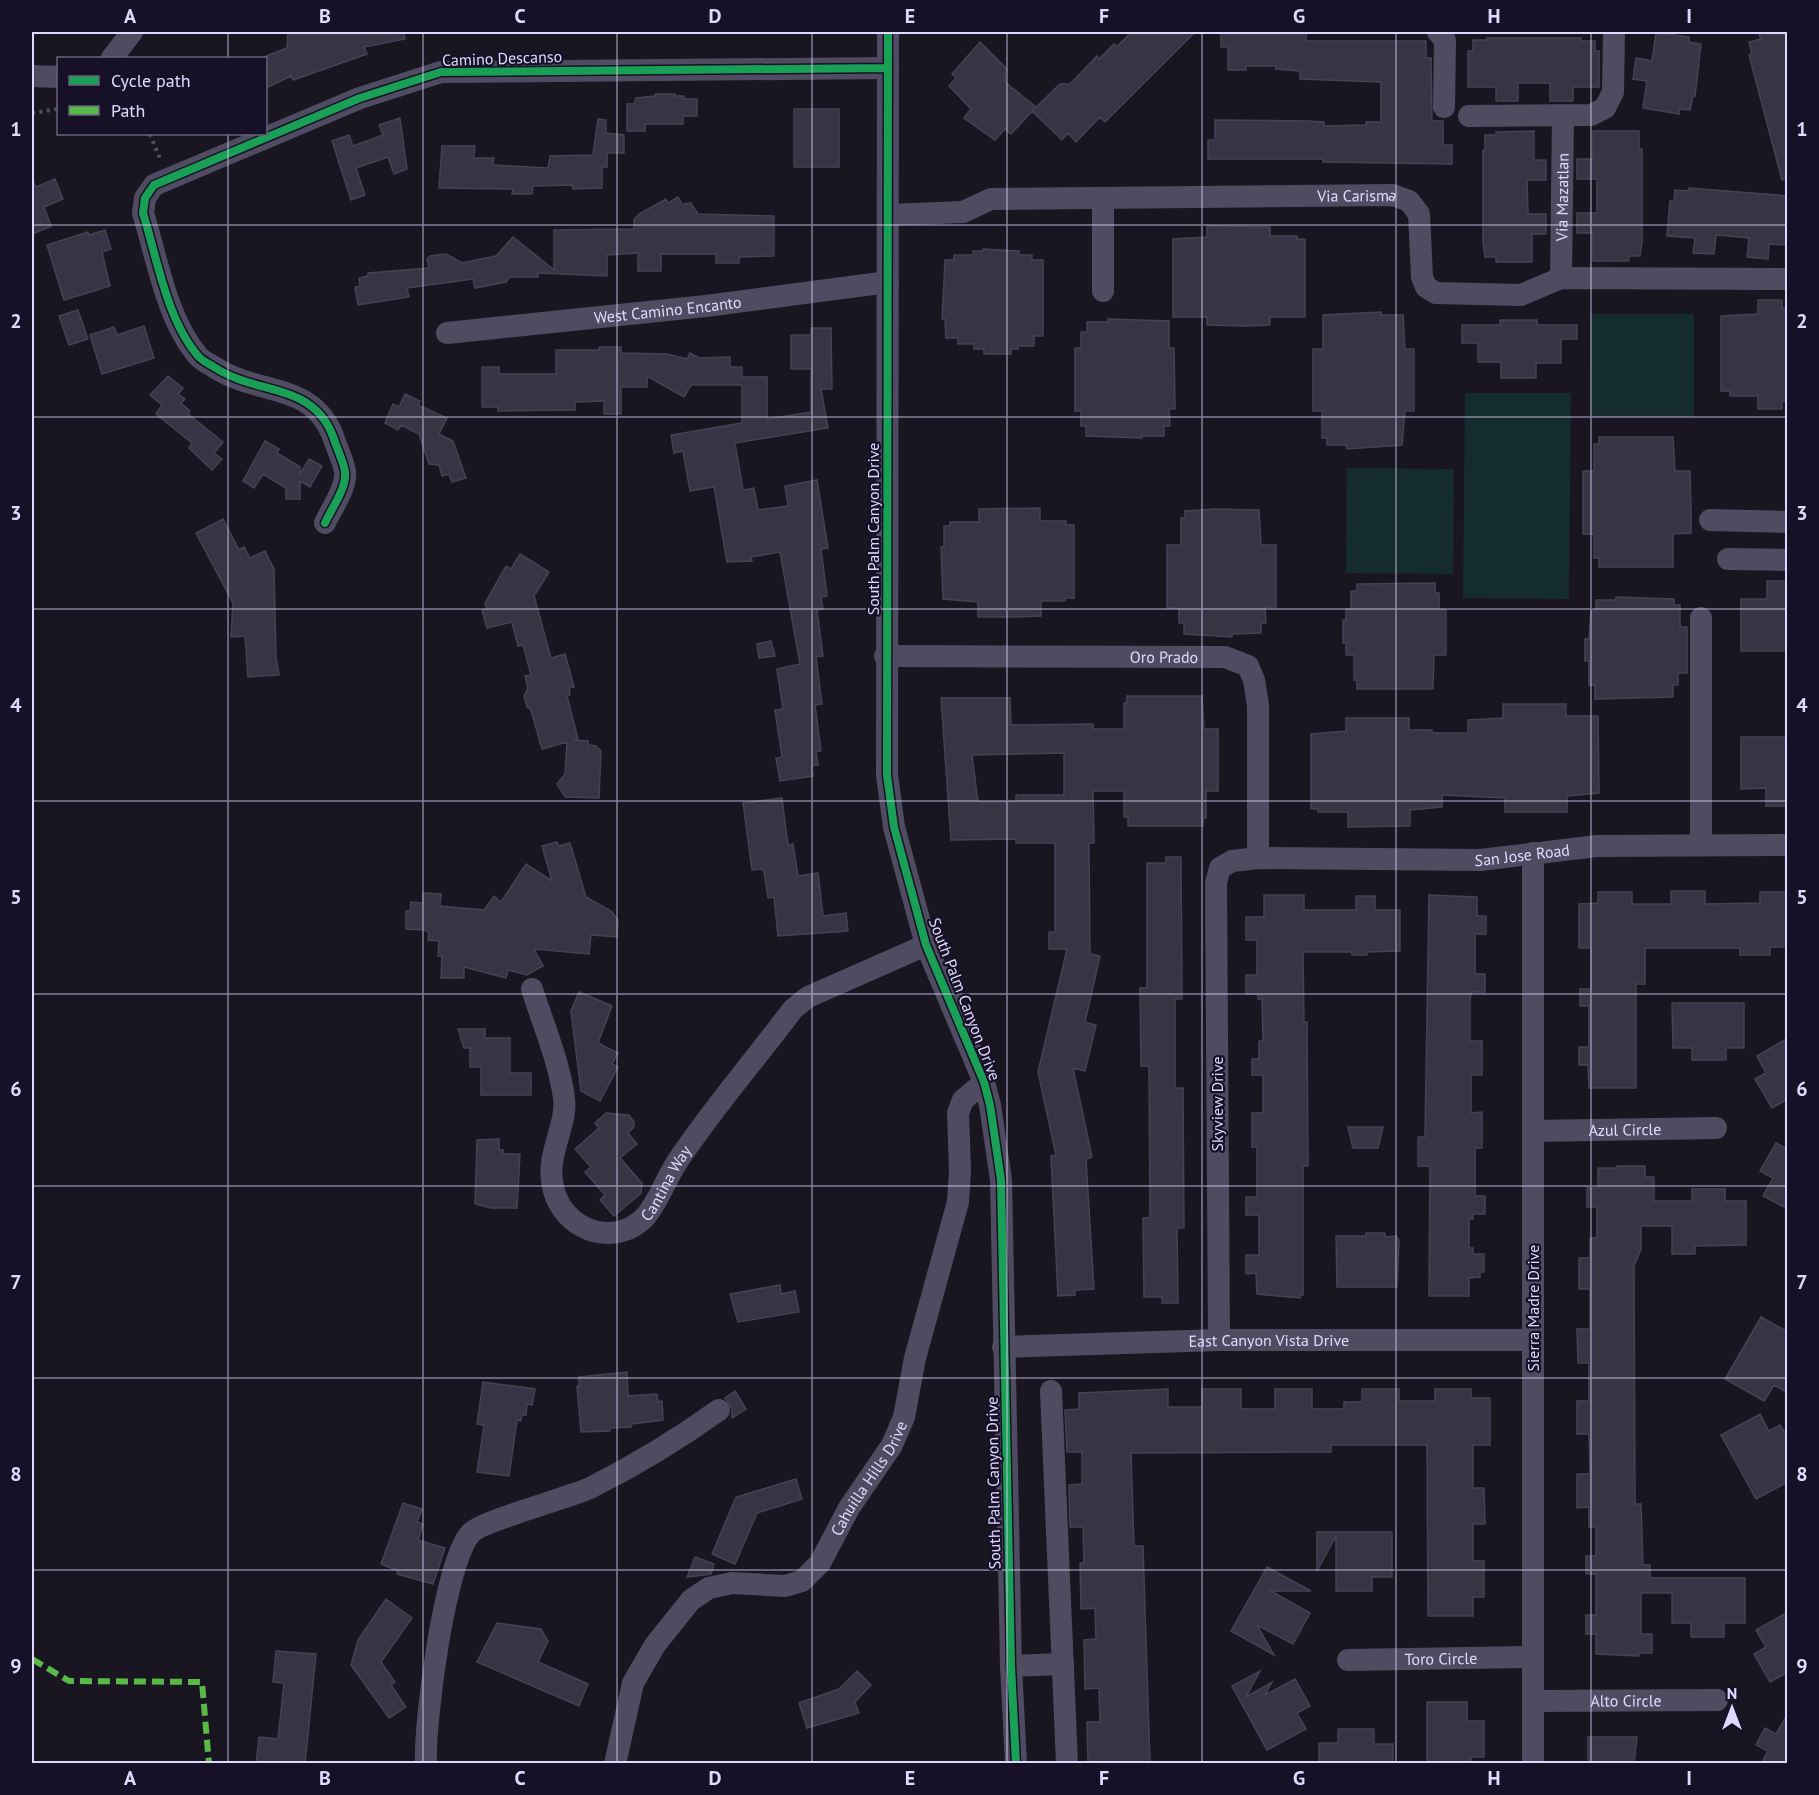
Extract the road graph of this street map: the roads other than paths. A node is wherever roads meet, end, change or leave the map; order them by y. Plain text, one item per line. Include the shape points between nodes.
1 (132, 32) edge
2 (888, 32) edge
3 (1438, 32) edge
4 (1614, 32) edge
5 (113, 57) edge
6 (888, 68) junction
7 (32, 76) edge
8 (57, 77) edge
9 (1444, 107) dead end
10 (1469, 116) dead end
11 (1563, 117) junction
12 (1103, 198) junction
13 (888, 215) junction
14 (1561, 278) junction
15 (1788, 279) edge
16 (888, 282) junction
17 (1103, 291) dead end
18 (447, 333) dead end
19 (1710, 520) dead end
20 (1788, 522) edge
21 (325, 523) dead end
22 (1728, 559) dead end
23 (1788, 560) edge
24 (1701, 618) dead end
25 (885, 656) junction
26 (1788, 845) edge
27 (1701, 846) junction
28 (1533, 853) junction
29 (1258, 858) junction
30 (1220, 868) joint
31 (926, 945) junction
32 (532, 988) dead end
33 (984, 1082) junction
34 (1716, 1128) dead end
35 (1533, 1131) junction
36 (1218, 1340) junction
37 (1533, 1340) junction
38 (1003, 1347) junction
39 (1051, 1391) dead end
40 (718, 1410) dead end
41 (1533, 1657) junction
42 (1348, 1660) dead end
43 (1063, 1664) junction
44 (1011, 1666) junction
45 (1717, 1700) dead end
46 (1533, 1701) junction
47 (426, 1763) edge
48 (615, 1764) edge
49 (1016, 1764) edge
50 (1067, 1764) edge
51 (1533, 1764) edge

1 - 5 street
2 - 6 street, South Palm Canyon Drive
3 - 9 street via 1444,40
4 - 11 street via 1613,92 1605,108 1592,115
6 - 13 street, South Palm Canyon Drive
6 - 21 street, Camino Descanso via 441,72 360,98 154,185 145,198 143,213 178,327 200,358 247,384 292,394 314,405 329,422 346,474
7 - 8 street
10 - 11 street
11 - 14 street, Via Mazatlan
12 - 13 street, Via Carisma via 991,199 963,212
12 - 14 street, Via Carisma via 1393,195 1408,201 1419,214 1422,278 1436,293 1521,295
12 - 17 street
13 - 16 street, South Palm Canyon Drive
14 - 15 street, Via Carisma
16 - 18 street, West Camino Encanto via 717,305
16 - 25 street, South Palm Canyon Drive
19 - 20 street
22 - 23 street
24 - 27 street
25 - 29 street, Oro Prado via 1225,657 1248,666 1258,705
25 - 31 street, South Palm Canyon Drive via 887,775 894,827
26 - 27 street, San Jose Road
27 - 28 street, San Jose Road via 1597,846
28 - 29 street, San Jose Road via 1480,860
28 - 35 street, Sierra Madre Drive
29 - 30 street, San Jose Road via 1232,861
30 - 36 street, Skyview Drive via 1216,883
31 - 32 street, Cantina Way via 808,997 793,1009 678,1161 645,1217 626,1229 605,1235 587,1231 568,1217 556,1197 552,1155 565,1100
31 - 33 street, South Palm Canyon Drive
33 - 38 street, South Palm Canyon Drive via 1001,1180
33 - 48 street, Cahuilla Hills Drive via 963,1100 958,1113 958,1202 915,1358 904,1417 892,1445 849,1508 820,1563 802,1581 785,1586 732,1583 709,1588 691,1600 655,1645 633,1683
34 - 35 street, Azul Circle
35 - 37 street, Sierra Madre Drive
36 - 37 street, East Canyon Vista Drive
36 - 38 street, East Canyon Vista Drive
37 - 41 street, Sierra Madre Drive
38 - 44 street, South Palm Canyon Drive
39 - 43 street
40 - 47 street via 665,1448 588,1489 472,1531 460,1547 447,1588
41 - 42 street, Toro Circle
41 - 46 street, Sierra Madre Drive
43 - 44 street
43 - 50 street
44 - 49 street, South Palm Canyon Drive
45 - 46 street, Alto Circle
46 - 51 street, Sierra Madre Drive

